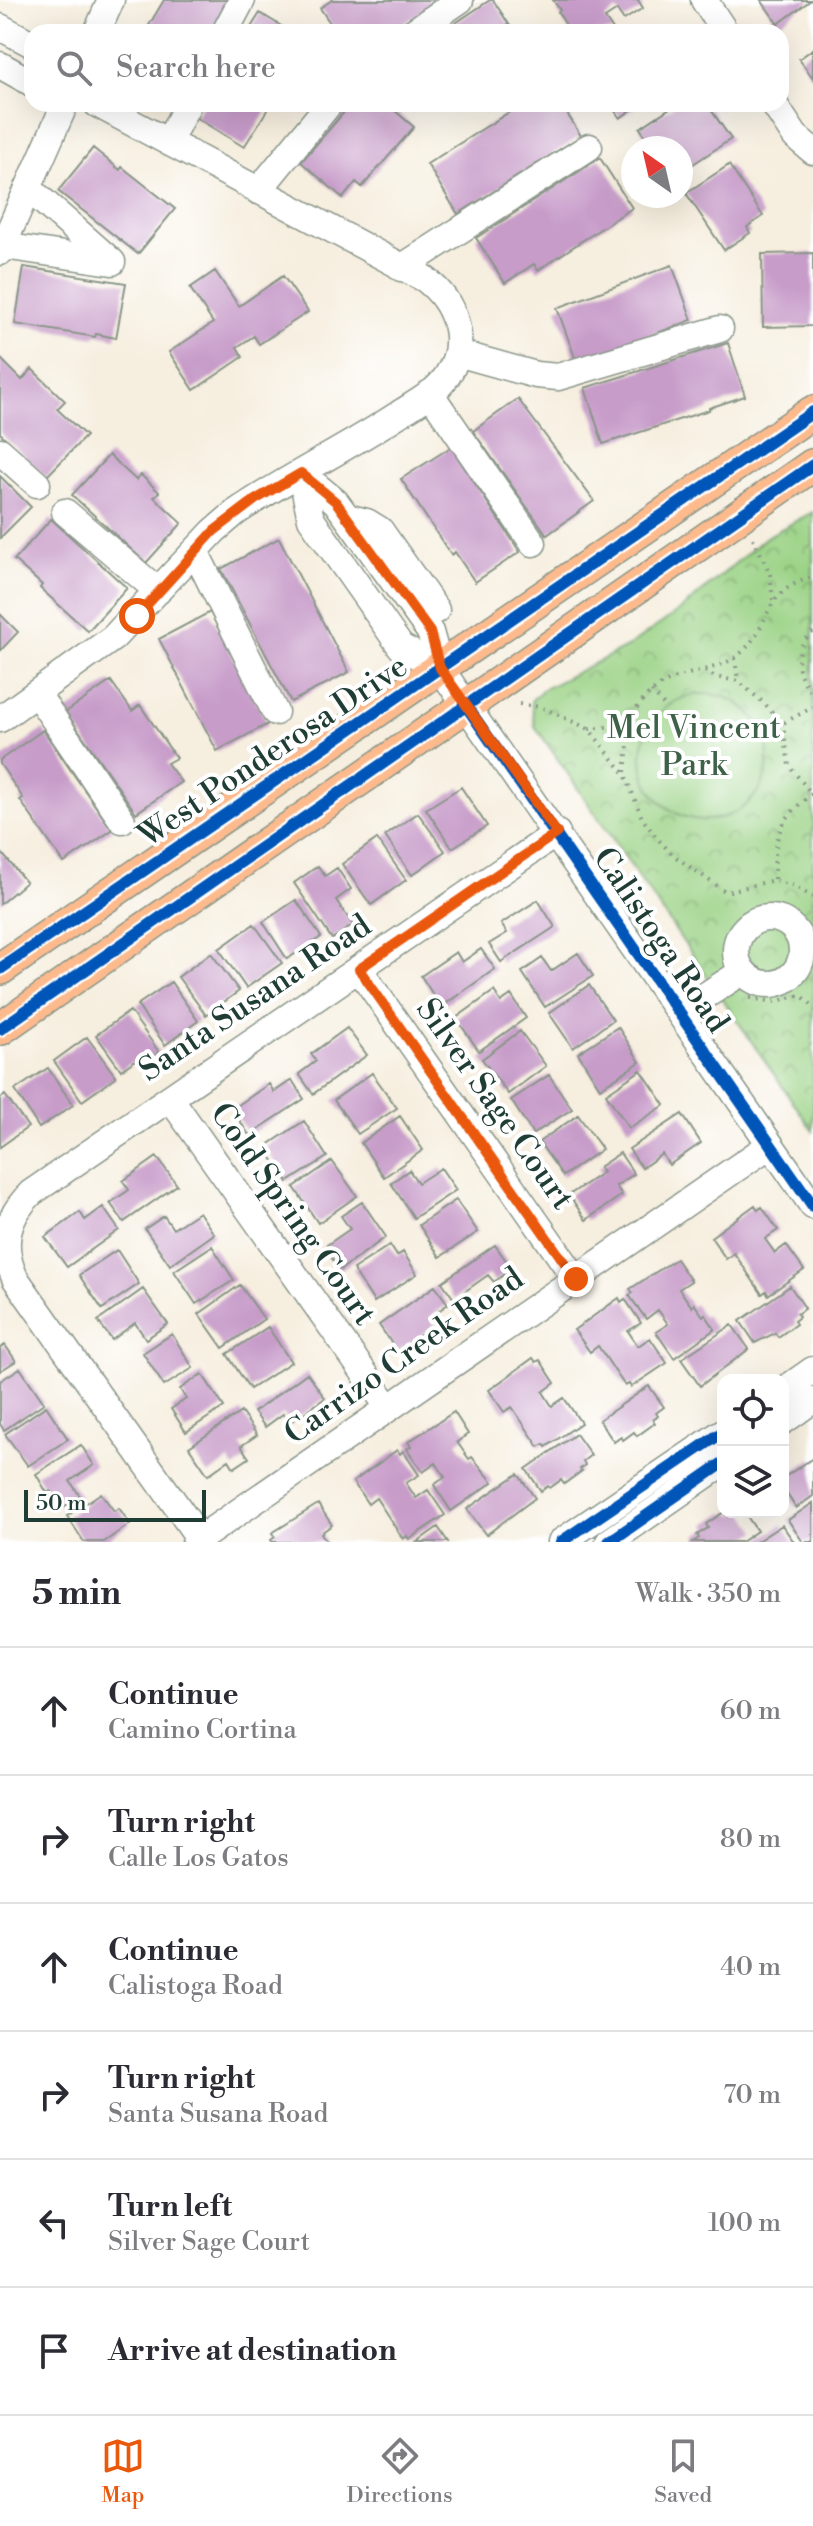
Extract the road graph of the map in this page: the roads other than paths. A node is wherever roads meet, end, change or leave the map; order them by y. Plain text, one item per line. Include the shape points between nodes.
1 (111, 0) edge
2 (242, 0) edge
3 (460, 0) edge
4 (704, 0) edge
5 (100, 24) edge
6 (229, 24) edge
7 (425, 24) edge
8 (720, 24) edge
9 (0, 27) edge
10 (24, 40) edge
11 (2, 67) edge
12 (24, 79) edge
13 (61, 112) edge
14 (112, 112) edge
15 (184, 112) edge
16 (322, 112) edge
17 (779, 112) edge
18 (168, 142) junction
19 (589, 147) dead end
20 (813, 151) edge
21 (28, 188) junction
22 (258, 191) junction
23 (8, 212) edge
24 (1, 249) edge
25 (401, 268) junction
26 (720, 329) dead end
27 (457, 353) junction
28 (430, 393) junction
29 (813, 412) edge
30 (0, 451) edge
31 (813, 465) edge
32 (301, 473) junction
33 (37, 484) dead end
34 (65, 512) dead end
35 (533, 543) dead end
36 (195, 551) junction
37 (158, 591) junction
38 (440, 668) junction
39 (37, 694) junction
40 (465, 704) junction
41 (275, 712) dead end
42 (0, 719) edge
43 (122, 820) dead end
44 (557, 833) junction
45 (0, 969) edge
46 (359, 969) junction
47 (742, 984) road end
48 (680, 1012) junction
49 (0, 1029) edge
50 (170, 1098) junction
51 (770, 1145) junction
52 (813, 1206) edge
53 (576, 1279) junction
54 (813, 1370) edge
55 (789, 1387) edge
56 (813, 1400) edge
57 (389, 1408) junction
58 (789, 1417) edge
59 (717, 1436) edge
60 (717, 1467) edge
61 (197, 1540) edge
62 (561, 1542) edge
63 (609, 1542) edge

1 - 5 street
2 - 6 street
3 - 7 street
4 - 8 street
9 - 10 street
11 - 12 street
13 - 21 street
14 - 18 street
15 - 18 street
16 - 22 street
17 - 20 street
18 - 22 street
19 - 25 street
21 - 23 street
21 - 24 street via 112,262
22 - 25 street
23 - 24 street
25 - 27 street via 425,279 447,301 458,329
26 - 27 street via 558,377
27 - 28 street via 448,375
28 - 32 street
28 - 35 street
29 - 38 main road, West Ponderosa Drive
30 - 33 street
31 - 40 main road
32 - 36 street via 235,513
32 - 38 street via 336,502 430,632
32 - 38 street via 311,519 401,647
34 - 37 street
36 - 37 street
36 - 41 street
37 - 39 street via 113,638
38 - 40 street, Calistoga Road
38 - 45 main road, West Ponderosa Drive
39 - 42 street
39 - 43 street
40 - 44 street, Calistoga Road
40 - 49 main road
44 - 46 street, Santa Susana Road
44 - 48 street, Calistoga Road
46 - 50 street, Santa Susana Road
46 - 53 street, Silver Sage Court
47 - 48 street
48 - 51 street, Calistoga Road
50 - 57 street, Cold Spring Court
50 - 61 street, Santa Susana Road via 31,1193 14,1214 6,1253 15,1278
51 - 52 street, Calistoga Road
51 - 53 street, Carrizo Creek Road
53 - 57 street, Carrizo Creek Road
54 - 55 street
56 - 58 street
57 - 61 street, Carrizo Creek Road
59 - 62 street
60 - 63 street

